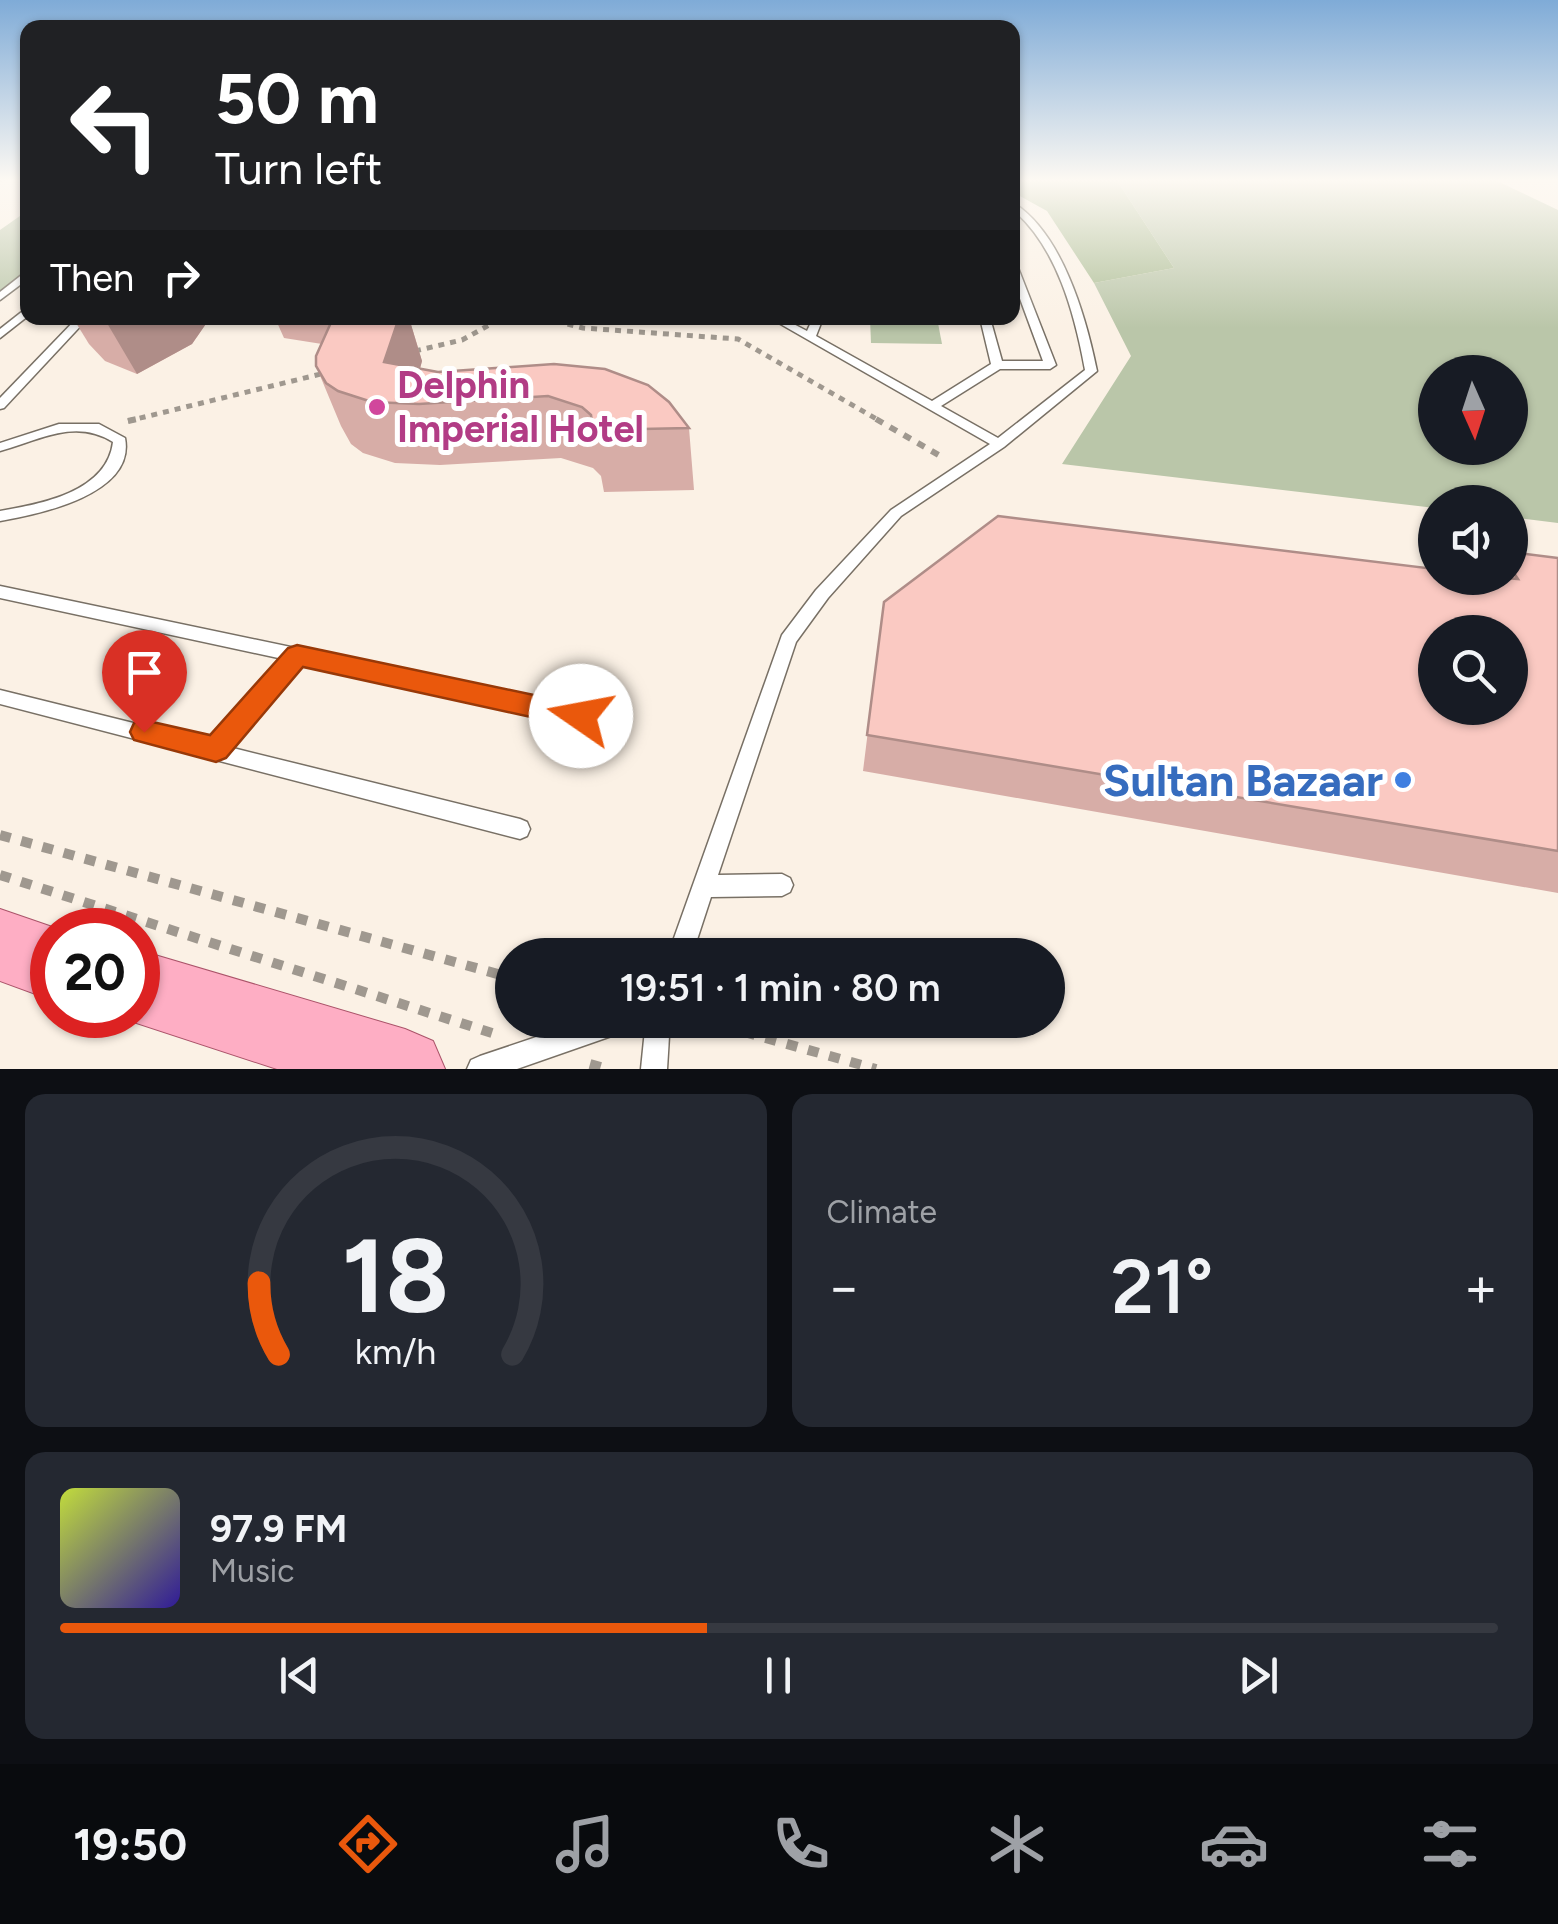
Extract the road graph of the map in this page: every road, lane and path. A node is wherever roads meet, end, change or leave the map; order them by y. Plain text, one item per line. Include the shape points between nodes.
1 (1036, 229) edge
2 (20, 280) edge
3 (1020, 284) edge
4 (0, 297) edge
5 (20, 317) edge
6 (76, 325) edge
7 (489, 325) edge
8 (572, 325) edge
9 (789, 325) edge
10 (815, 325) edge
11 (987, 325) edge
12 (0, 336) edge
13 (810, 336) junction
14 (405, 354) dead end
15 (997, 365) junction
16 (328, 372) edge
17 (0, 405) edge
18 (933, 406) junction
19 (98, 428) junction
20 (999, 444) junction
21 (0, 447) edge
22 (962, 468) junction
23 (0, 516) edge
24 (0, 592) edge
25 (297, 655) junction
26 (0, 696) edge
27 (581, 716) dead end
28 (216, 749) junction
29 (520, 829) dead end
30 (0, 835) edge
31 (0, 875) edge
32 (782, 884) dead end
33 (706, 886) junction
34 (686, 938) edge
35 (0, 945) edge
36 (30, 955) edge
37 (495, 973) edge
38 (160, 995) edge
39 (571, 1038) edge
40 (657, 1038) edge
41 (766, 1038) edge
42 (540, 1049) junction
43 (405, 1069) edge
44 (480, 1069) edge
45 (608, 1069) edge
46 (654, 1069) edge
47 (876, 1069) edge

1 - 20 lane via 1066,282 1091,372
2 - 4 lane
3 - 15 lane via 1050,365
5 - 12 lane
6 - 17 lane
7 - 14 path via 462,340
8 - 22 path via 738,339
9 - 13 lane
10 - 13 lane
11 - 15 lane
13 - 18 lane
15 - 18 lane
16 - 19 path
18 - 20 lane
19 - 21 lane via 59,428
19 - 23 lane via 120,440 116,463 86,489 36,510
20 - 22 lane
22 - 33 lane via 896,513 788,640
24 - 25 lane
25 - 27 lane
25 - 28 lane
26 - 28 lane
28 - 29 lane
30 - 37 path
31 - 42 path
32 - 33 lane
33 - 34 lane
35 - 36 main road
38 - 43 main road
39 - 42 lane
40 - 46 lane
41 - 47 path
42 - 44 lane
42 - 45 path

